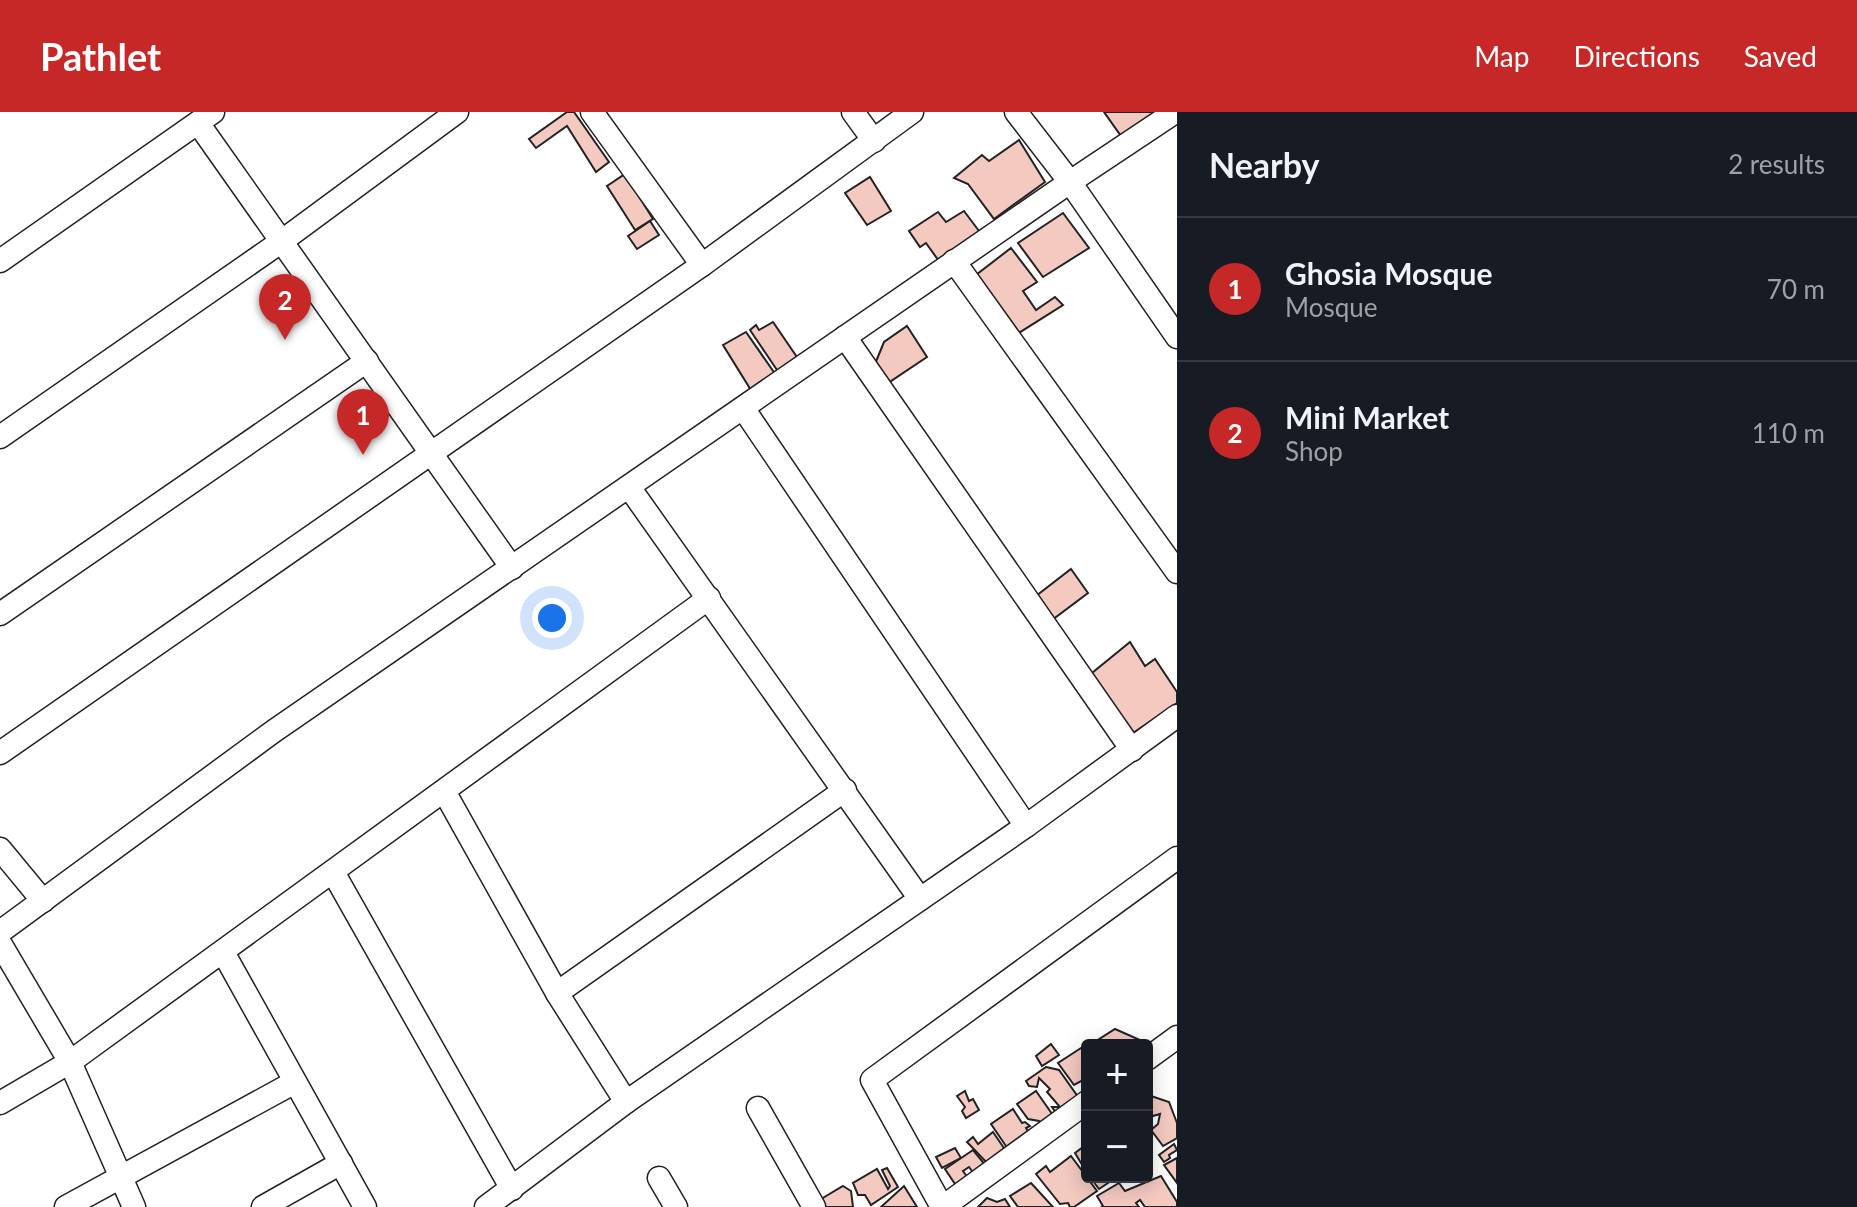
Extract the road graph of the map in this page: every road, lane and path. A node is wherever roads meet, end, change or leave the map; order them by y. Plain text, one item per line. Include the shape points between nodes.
1 (457, 112) edge
2 (592, 112) edge
3 (853, 112) edge
4 (912, 112) edge
5 (1016, 112) edge
6 (1175, 112) edge
7 (206, 117) edge
8 (874, 141) junction
9 (1070, 182) junction
10 (282, 241) junction
11 (0, 261) edge
12 (954, 261) junction
13 (702, 265) junction
14 (845, 337) junction
15 (1177, 337) edge
16 (367, 361) junction
17 (743, 408) junction
18 (0, 437) edge
19 (431, 452) junction
20 (629, 487) junction
21 (512, 568) junction
22 (1177, 572) edge
23 (709, 598) junction
24 (0, 614) edge
25 (1177, 716) edge
26 (1132, 750) junction
27 (0, 753) edge
28 (845, 790) junction
29 (444, 791) junction
30 (1026, 826) junction
31 (0, 849) edge
32 (1177, 858) edge
33 (333, 872) junction
34 (920, 899) junction
35 (43, 901) junction
36 (0, 932) edge
37 (0, 943) edge
38 (223, 952) junction
39 (557, 993) junction
40 (1177, 1037) edge
41 (1153, 1055) edge
42 (70, 1062) junction
43 (295, 1082) junction
44 (626, 1102) junction
45 (0, 1103) edge
46 (1081, 1106) edge
47 (758, 1108) dead end
48 (341, 1163) junction
49 (121, 1177) junction
50 (659, 1178) dead end
51 (512, 1189) junction
52 (66, 1207) edge
53 (134, 1207) edge
54 (263, 1207) edge
55 (365, 1207) edge
56 (486, 1207) edge
57 (676, 1207) edge
58 (814, 1207) edge
59 (942, 1207) edge

1 - 10 street
2 - 13 street
3 - 8 street
4 - 8 street
5 - 9 street
6 - 9 street
7 - 10 street
7 - 11 street
8 - 13 street
9 - 12 street
9 - 15 street
10 - 16 street
10 - 18 street
12 - 14 street
12 - 22 street
13 - 19 street
14 - 17 street
14 - 26 street
16 - 19 street
16 - 24 street
17 - 20 street
17 - 30 street
19 - 21 street
19 - 27 street
20 - 21 street
20 - 23 street
21 - 35 street via 274,731
23 - 28 street
23 - 29 street
25 - 26 street
26 - 30 street
28 - 34 street
28 - 39 street
29 - 33 street
29 - 39 street
30 - 34 street
31 - 35 street
32 - 59 street via 872,1080
33 - 38 street
33 - 51 street
34 - 44 street
35 - 36 street
37 - 42 street
38 - 42 street
38 - 43 street
39 - 44 street
40 - 41 street
42 - 45 street
42 - 49 street
43 - 48 street
43 - 49 street
44 - 51 street
46 - 59 street
47 - 58 street
48 - 54 street
48 - 55 street
49 - 52 street
49 - 53 street
50 - 57 street
51 - 56 street

